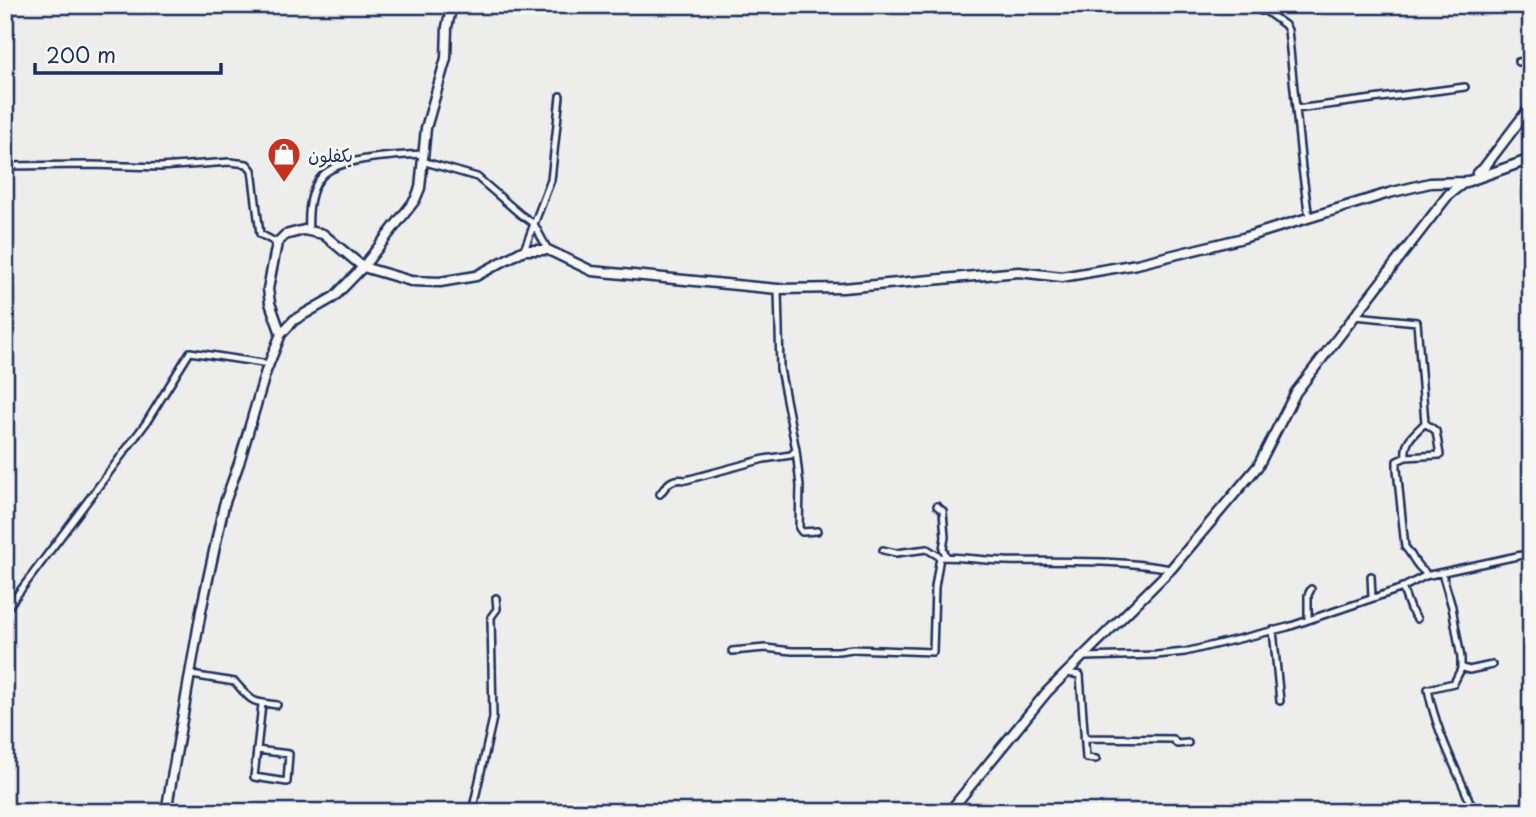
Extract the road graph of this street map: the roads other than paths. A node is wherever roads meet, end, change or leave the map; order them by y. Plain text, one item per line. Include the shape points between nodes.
1 (452, 5) edge
2 (1261, 11) dead end
3 (1531, 60) edge
4 (1518, 62) dead end
5 (1465, 87) dead end
6 (560, 96) dead end
7 (1531, 106) edge
8 (1296, 109) junction
9 (422, 157) junction
10 (1531, 159) edge
11 (5, 166) edge
12 (1465, 182) junction
13 (1309, 218) junction
14 (534, 224) junction
15 (309, 232) junction
16 (277, 243) junction
17 (524, 250) junction
18 (548, 250) junction
19 (363, 267) junction
20 (778, 289) junction
21 (1355, 316) junction
22 (281, 334) junction
23 (269, 363) junction
24 (1425, 423) junction
25 (796, 450) junction
26 (1406, 457) junction
27 (660, 494) dead end
28 (937, 506) dead end
29 (817, 531) dead end
30 (883, 550) dead end
31 (1531, 553) edge
32 (944, 557) junction
33 (1171, 569) junction
34 (1443, 573) junction
35 (1371, 576) dead end
36 (1426, 576) junction
37 (1402, 587) junction
38 (1311, 589) dead end
39 (1372, 597) junction
40 (496, 598) dead end
41 (5, 611) edge
42 (1417, 619) dead end
43 (1308, 620) junction
44 (1273, 630) junction
45 (732, 651) dead end
46 (1082, 657) junction
47 (1492, 665) dead end
48 (1461, 667) junction
49 (1066, 673) junction
50 (191, 675) junction
51 (1280, 701) dead end
52 (262, 704) junction
53 (277, 705) dead end
54 (1084, 738) junction
55 (1188, 743) dead end
56 (257, 750) junction
57 (1096, 759) dead end
58 (1473, 809) edge
59 (166, 812) edge
60 (472, 812) edge
61 (949, 812) edge
62 (1457, 812) edge

1 - 9 street via 446,58
2 - 8 street via 1288,30
3 - 4 street
5 - 8 street
6 - 14 street via 551,180
7 - 12 street via 1483,169
8 - 13 street
9 - 14 street via 477,177
9 - 15 street via 355,160 324,174 310,204
9 - 19 street via 415,200
10 - 12 street
11 - 16 street via 247,164 252,170 260,234
12 - 13 street via 1430,183
12 - 21 street via 1449,194
13 - 20 street via 1137,264 1062,277 1019,272 843,288
14 - 17 street
14 - 18 street
15 - 16 street via 285,235
15 - 19 street via 323,234
16 - 22 street via 268,289
17 - 18 street
17 - 19 street via 457,281 411,281
18 - 20 street via 592,271
19 - 22 street via 334,297 294,320
20 - 25 street via 780,369
21 - 24 street via 1418,322
21 - 33 street via 1296,392 1258,466
22 - 23 street
23 - 41 street via 190,352 146,423
23 - 50 street via 224,505
24 - 26 street via 1408,439
24 - 26 street via 1436,430 1440,456
25 - 27 street via 791,455 669,481
25 - 29 street via 799,528
26 - 36 street via 1398,461 1397,469 1405,547
28 - 32 street via 943,511
30 - 32 street via 896,554 927,548
31 - 34 street
32 - 33 street
32 - 45 street via 934,587 933,652
33 - 46 street
34 - 36 street
34 - 48 street
35 - 39 street
36 - 37 street
37 - 39 street
37 - 42 street
38 - 43 street
39 - 43 street
40 - 60 street via 497,609 491,617 493,718
43 - 44 street
44 - 46 street via 1185,652
44 - 51 street
46 - 49 street
47 - 48 street
48 - 58 street via 1454,683 1428,689 1437,727
49 - 54 street via 1080,675
49 - 61 street
50 - 52 street via 234,682 247,699
50 - 59 street
52 - 53 street
52 - 56 street
54 - 55 street
54 - 57 street via 1086,758
56 - 56 street via 254,777 287,782 289,754
58 - 62 street

